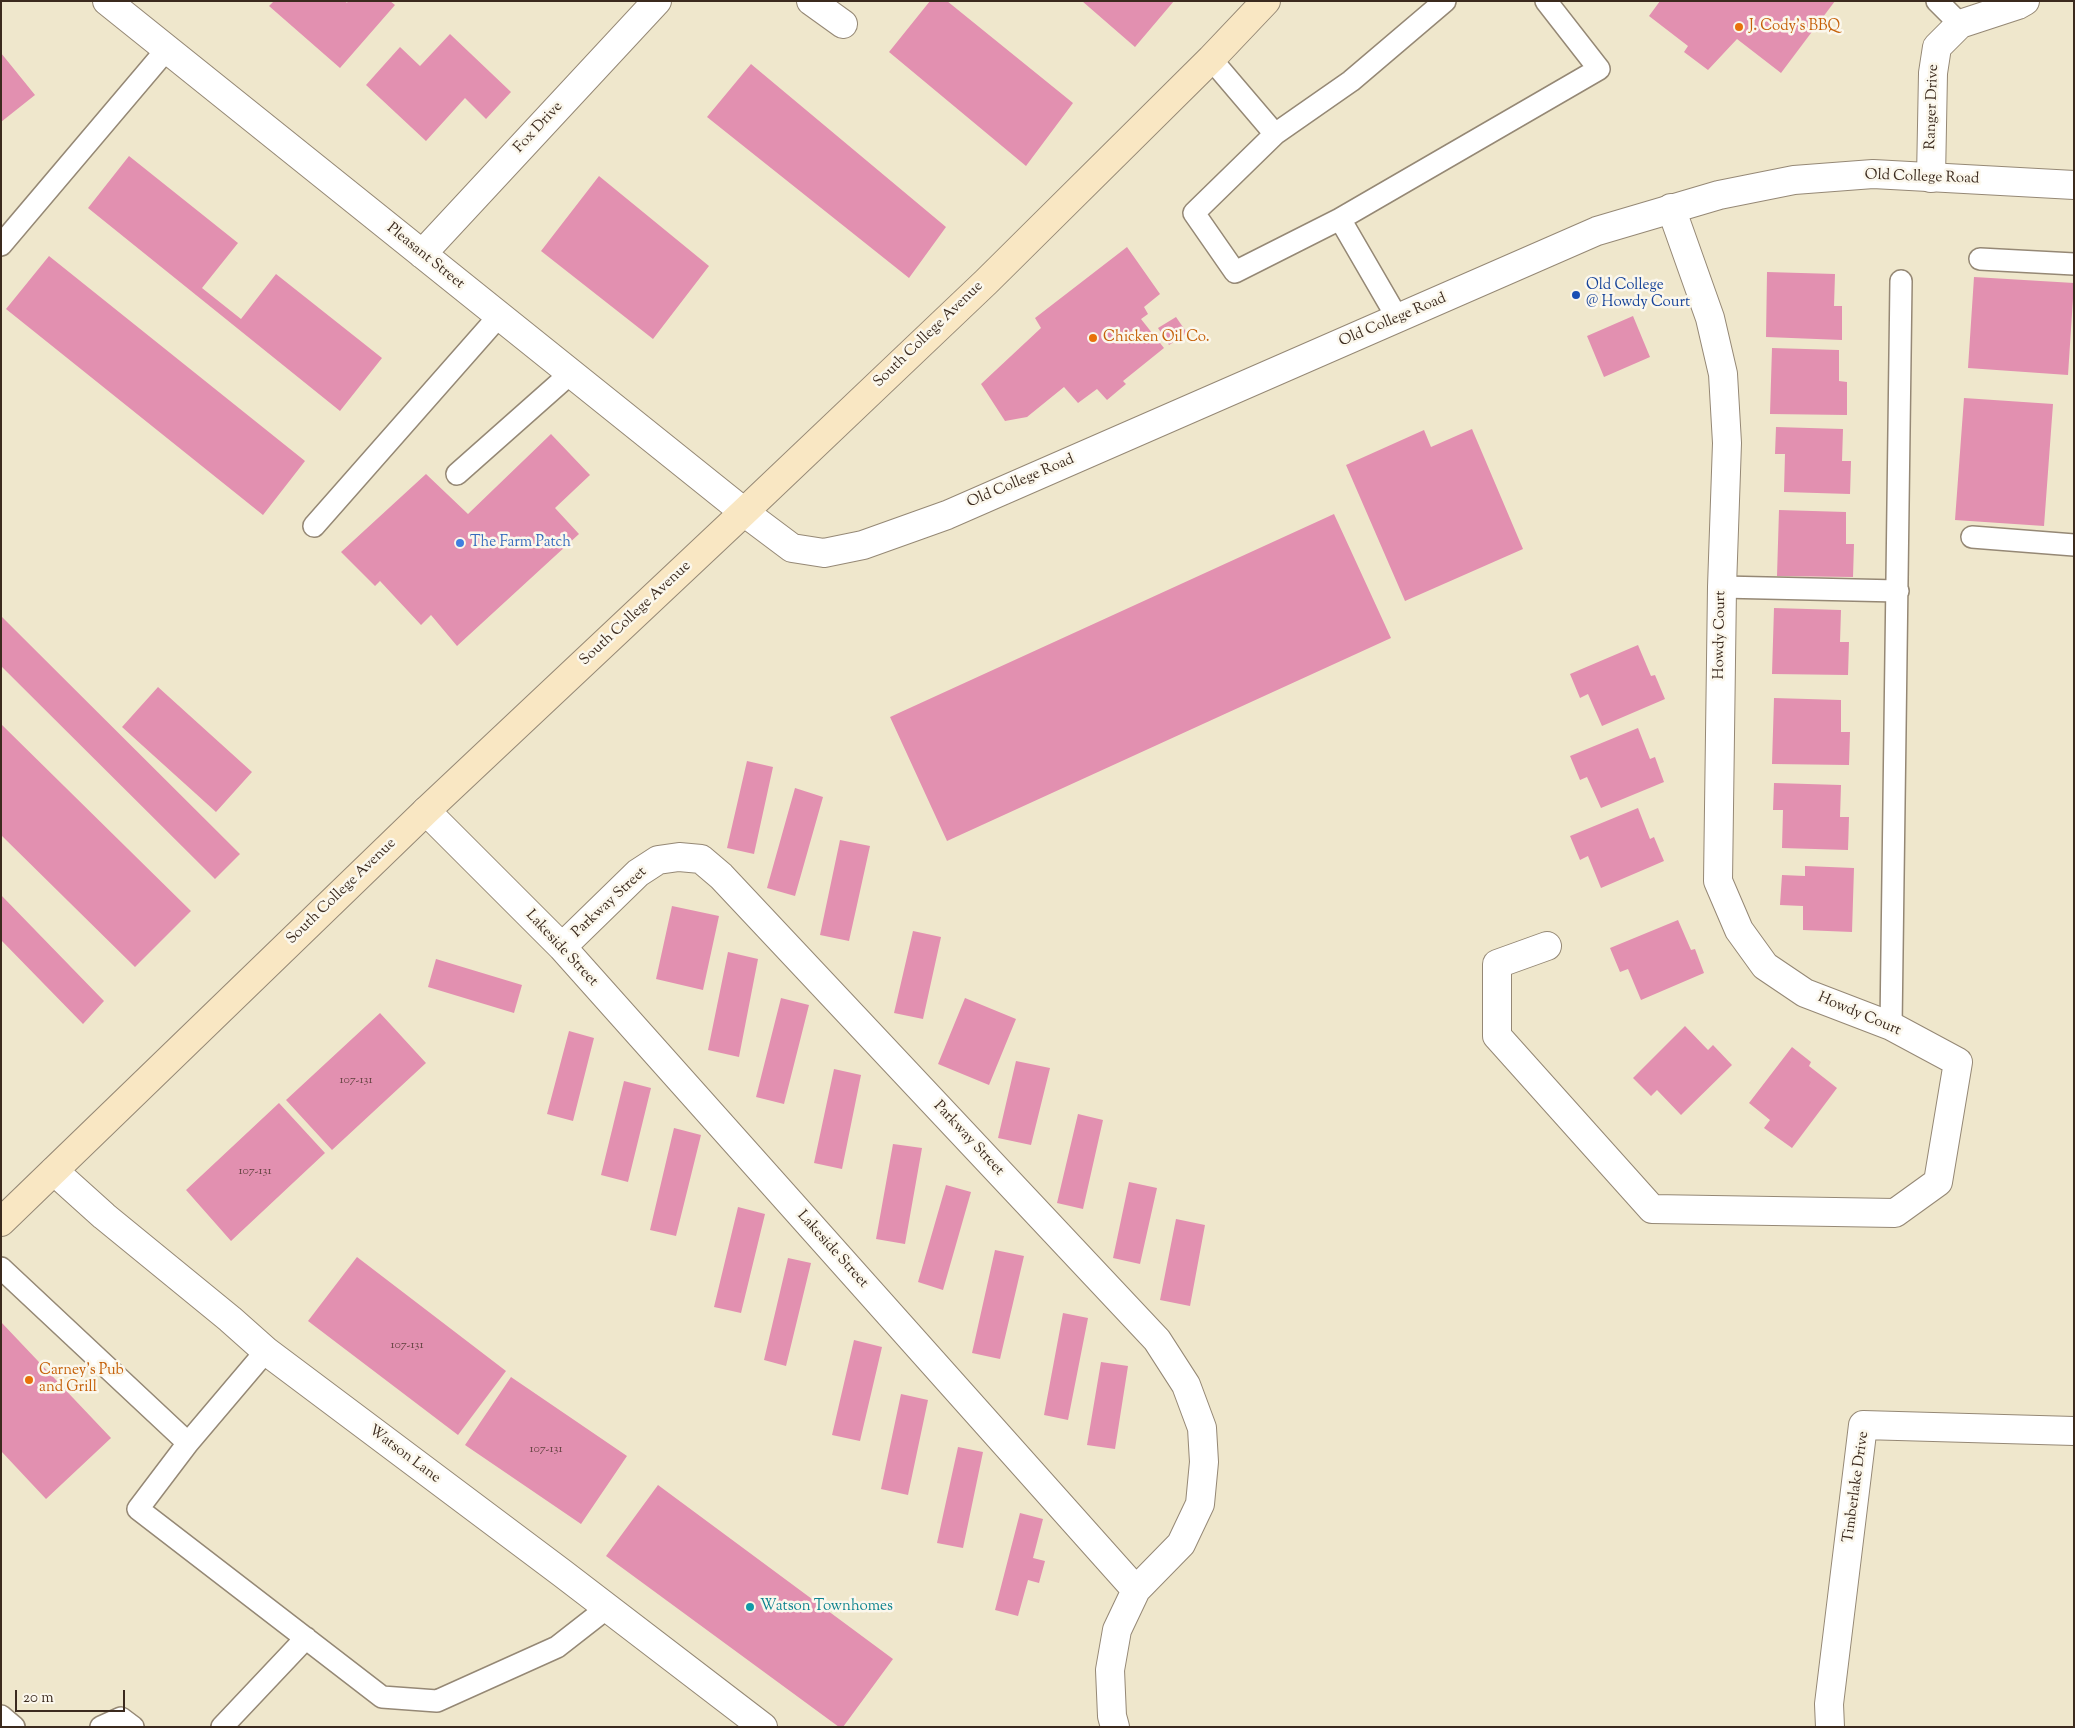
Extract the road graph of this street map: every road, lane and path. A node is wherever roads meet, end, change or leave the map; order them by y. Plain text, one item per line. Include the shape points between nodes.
1 (107, 1) edge
2 (657, 1) edge
3 (811, 1) edge
4 (1266, 1) edge
5 (1445, 1) edge
6 (1546, 1) edge
7 (1937, 1) edge
8 (2025, 1) edge
9 (843, 24) dead end
10 (1960, 24) junction
11 (167, 49) junction
12 (1211, 58) junction
13 (1275, 134) junction
14 (1931, 178) junction
15 (2074, 185) edge
16 (1671, 208) junction
17 (1340, 219) junction
18 (1, 245) edge
19 (422, 254) junction
20 (1980, 260) dead end
21 (2074, 264) edge
22 (1902, 281) dead end
23 (499, 316) junction
24 (1398, 319) junction
25 (571, 373) junction
26 (457, 474) dead end
27 (744, 512) junction
28 (314, 526) dead end
29 (1972, 537) dead end
30 (2074, 545) edge
31 (1722, 587) junction
32 (1898, 591) junction
33 (426, 811) junction
34 (1547, 946) dead end
35 (562, 947) junction
36 (1891, 1026) junction
37 (54, 1171) junction
38 (1, 1222) edge
39 (1, 1268) edge
40 (266, 1351) junction
41 (2074, 1431) edge
42 (188, 1443) junction
43 (1136, 1590) junction
44 (607, 1608) junction
45 (306, 1638) junction
46 (1, 1716) edge
47 (14, 1727) edge
48 (101, 1727) edge
49 (132, 1727) edge
50 (222, 1727) edge
51 (763, 1727) edge
52 (1115, 1727) edge
53 (1830, 1727) edge

1 - 11 street, Pleasant Street
2 - 19 street, Fox Drive
3 - 9 street
4 - 12 main road, South College Avenue
5 - 13 lane via 1351,81
6 - 17 lane via 1599,69
7 - 10 lane
8 - 10 street, Ranger Drive
10 - 14 street, Ranger Drive via 1937,46 1932,73
11 - 18 lane
11 - 19 street, Pleasant Street
12 - 13 lane
12 - 27 main road, South College Avenue via 986,282
13 - 17 lane via 1194,213 1235,272
14 - 15 street, Old College Road
14 - 16 street, Old College Road via 1874,174 1794,180
16 - 24 street, Old College Road via 1597,232
16 - 31 street, Howdy Court via 1710,318 1723,374 1727,443
17 - 24 lane
19 - 23 street, Pleasant Street
20 - 21 lane
22 - 32 lane
23 - 25 street, Pleasant Street
23 - 28 lane
24 - 27 street, Old College Road via 946,515 863,545 824,553 792,548
25 - 26 lane
25 - 27 street, Pleasant Street
27 - 33 main road, South College Avenue
29 - 30 lane
31 - 32 lane
31 - 36 street, Howdy Court via 1718,881 1739,930 1764,966 1805,993
32 - 36 lane
33 - 35 street, Lakeside Street
33 - 37 main road, South College Avenue
34 - 36 street, Howdy Court via 1497,964 1497,1036 1652,1209 1895,1213 1938,1182 1958,1062
35 - 43 street, Lakeside Street
35 - 43 street, Parkway Street via 638,874 658,860 679,857 701,859 721,876 1157,1340 1186,1385 1202,1428 1204,1462 1200,1504 1180,1544
37 - 38 main road, South College Avenue
37 - 40 street, Watson Lane
39 - 42 lane
40 - 42 lane
40 - 44 street, Watson Lane
41 - 53 street, Timberlake Drive via 1863,1425 1829,1704
42 - 45 lane via 138,1509
43 - 52 street via 1117,1630 1110,1670
44 - 45 lane via 557,1647 437,1701 382,1698
44 - 51 street, Watson Lane
45 - 50 lane
46 - 47 lane
48 - 49 lane via 121,1718

